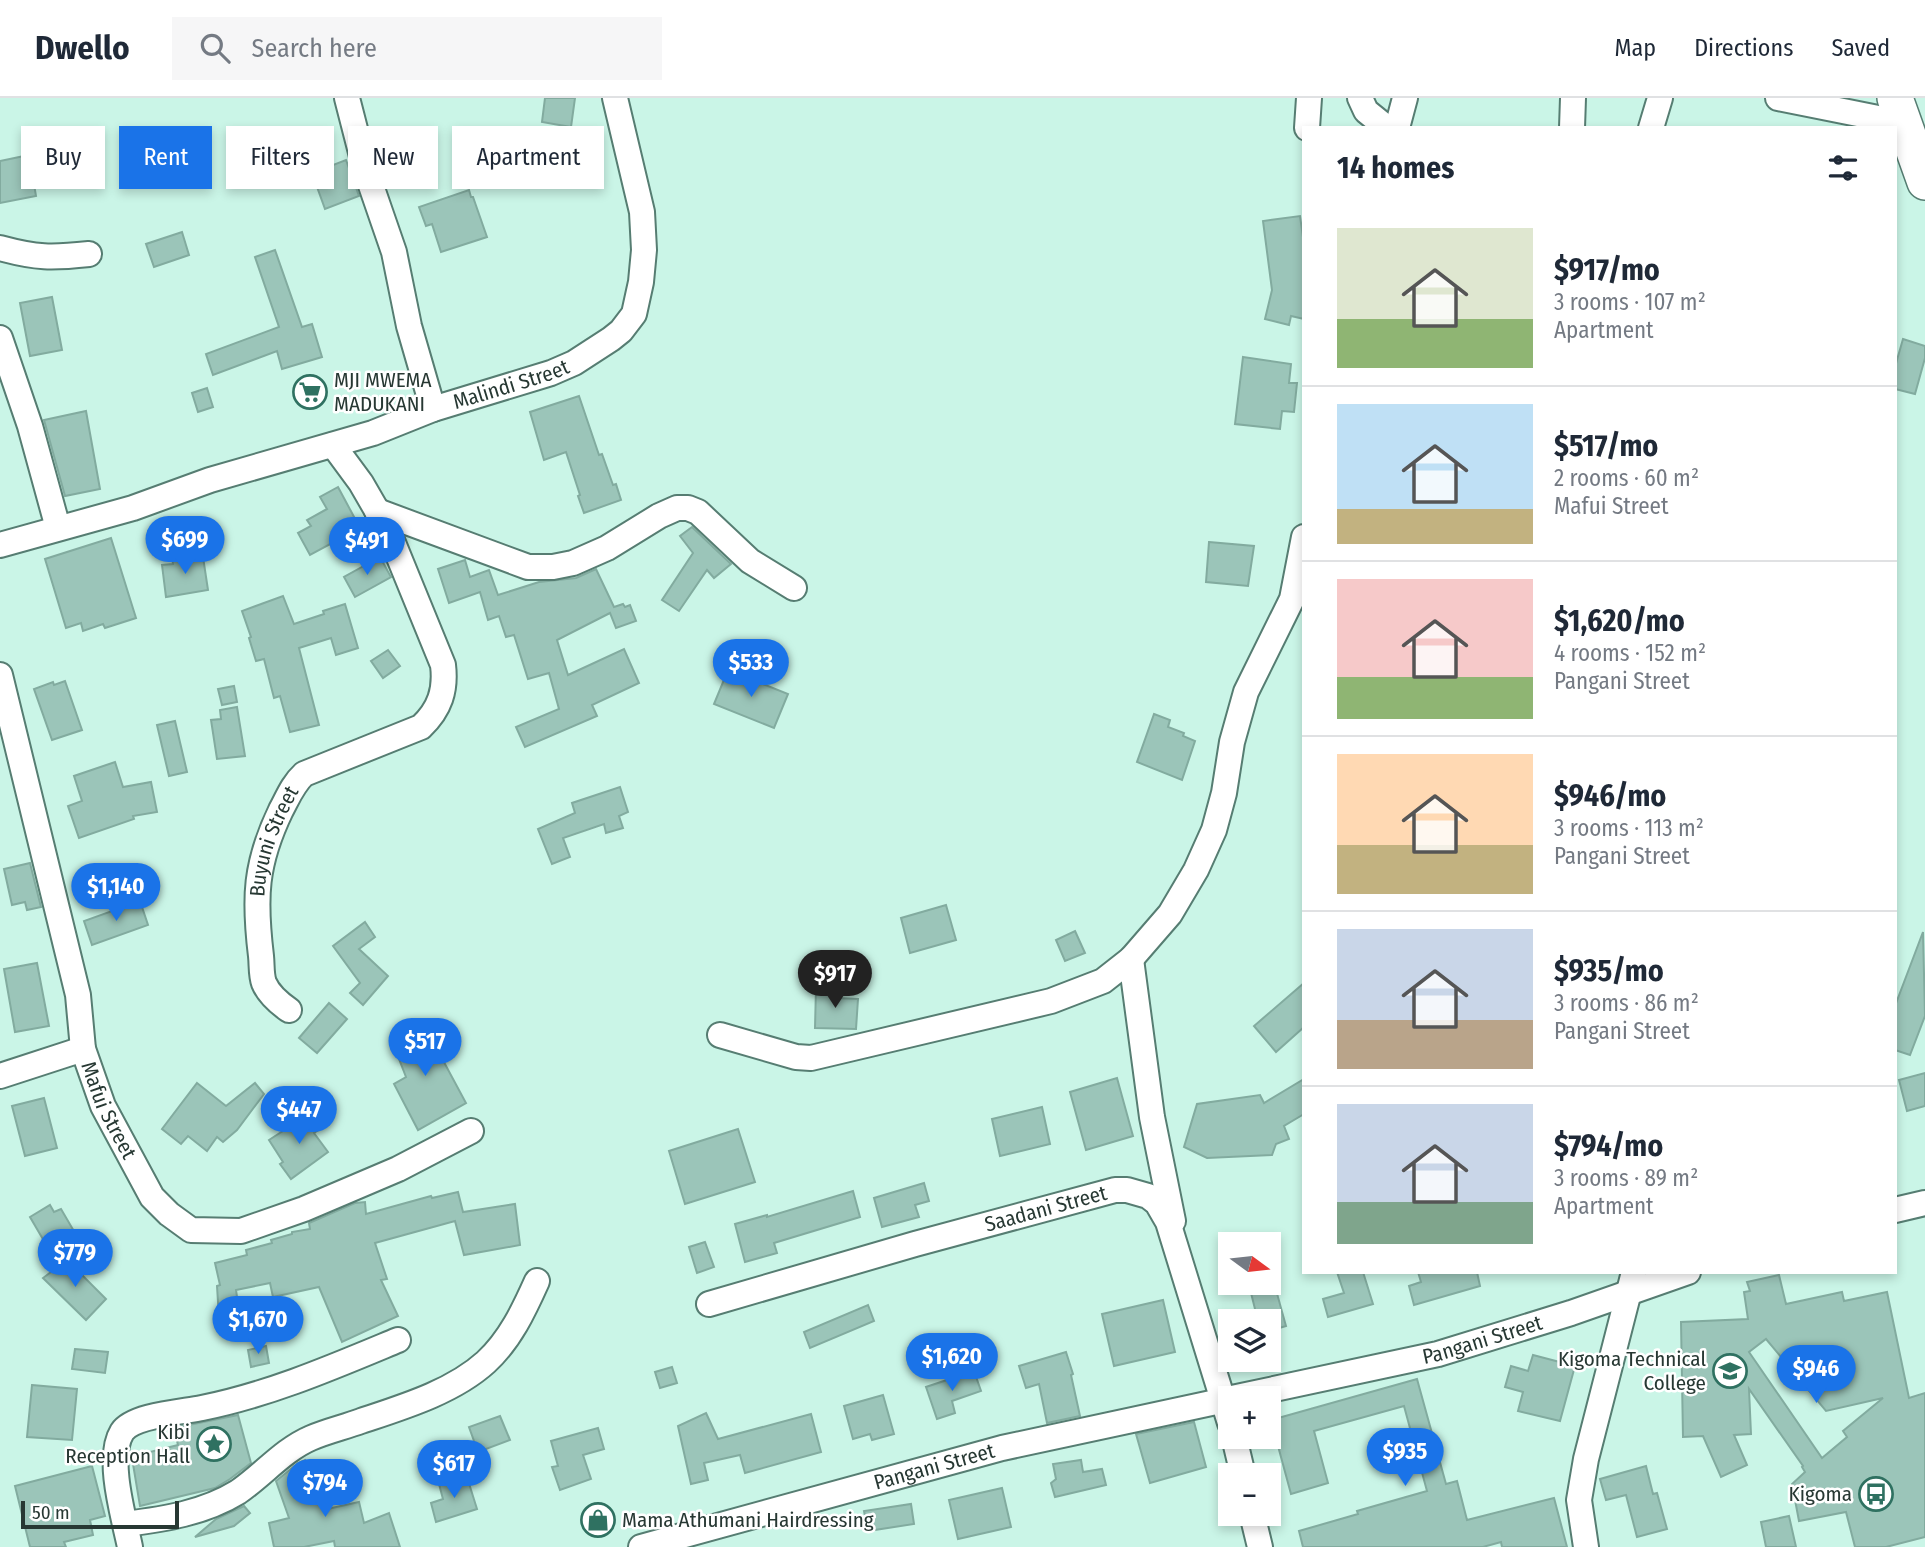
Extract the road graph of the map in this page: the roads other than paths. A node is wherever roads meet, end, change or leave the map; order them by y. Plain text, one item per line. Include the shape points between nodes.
1 (347, 98) edge
2 (615, 98) edge
3 (1308, 98) edge
4 (1360, 98) edge
5 (1405, 98) edge
6 (1573, 98) edge
7 (1660, 98) edge
8 (1777, 98) edge
9 (1897, 116) edge
10 (1307, 126) edge
11 (1385, 126) edge
12 (1398, 126) edge
13 (1572, 126) edge
14 (1652, 126) edge
15 (1925, 182) edge
16 (0, 248) edge
17 (89, 254) dead end
18 (0, 338) edge
19 (433, 410) junction
20 (333, 445) junction
21 (377, 511) junction
22 (58, 528) junction
23 (0, 545) edge
24 (1302, 547) edge
25 (794, 588) dead end
26 (0, 675) edge
27 (1131, 959) junction
28 (289, 1010) dead end
29 (720, 1035) dead end
30 (83, 1049) junction
31 (0, 1076) edge
32 (471, 1131) dead end
33 (1925, 1203) edge
34 (1897, 1210) edge
35 (1178, 1249) junction
36 (1677, 1274) edge
37 (537, 1281) dead end
38 (1631, 1282) edge
39 (709, 1304) dead end
40 (398, 1340) dead end
41 (1223, 1386) edge
42 (1281, 1392) edge
43 (1218, 1407) edge
44 (1255, 1526) edge
45 (128, 1536) edge
46 (641, 1547) edge
47 (1260, 1547) edge
48 (1586, 1547) edge

1 - 19 street via 394,252
2 - 19 street, Malindi Street via 644,228 642,282 634,314 621,331 574,363
3 - 10 street
4 - 11 street via 1366,111
5 - 12 street
6 - 13 street
7 - 14 street
8 - 9 street
9 - 15 street
16 - 17 street via 34,257
18 - 22 street
19 - 20 street, Malindi Street
20 - 21 street, Buyuni Street
20 - 22 street, Malindi Street
21 - 25 street via 528,567 553,568 573,564 659,516 688,508 750,561
21 - 28 street, Buyuni Street via 443,665 444,689 436,709 421,727 296,780 268,839 257,903 264,981 277,1002
22 - 23 street, Malindi Street
24 - 27 street via 1292,599 1246,692 1214,830 1170,914
26 - 30 street, Mafui Street via 78,995
27 - 29 street via 1103,981 1051,1002 811,1058
27 - 35 street via 1152,1117
30 - 31 street
30 - 32 street, Mafui Street via 103,1106 152,1197 191,1230 241,1231 304,1209 398,1169
33 - 34 street
35 - 39 street, Saadani Street via 1157,1203 1139,1193 1115,1191
35 - 41 street, Saadani Street
36 - 38 street, Pangani Street
37 - 45 street via 506,1338 487,1362 460,1381 309,1438 217,1503
38 - 42 street, Pangani Street via 1571,1313 1438,1354
38 - 48 street via 1579,1500
40 - 45 street via 247,1399 156,1416 123,1430 116,1464
43 - 46 street, Pangani Street via 1002,1448
44 - 47 street

